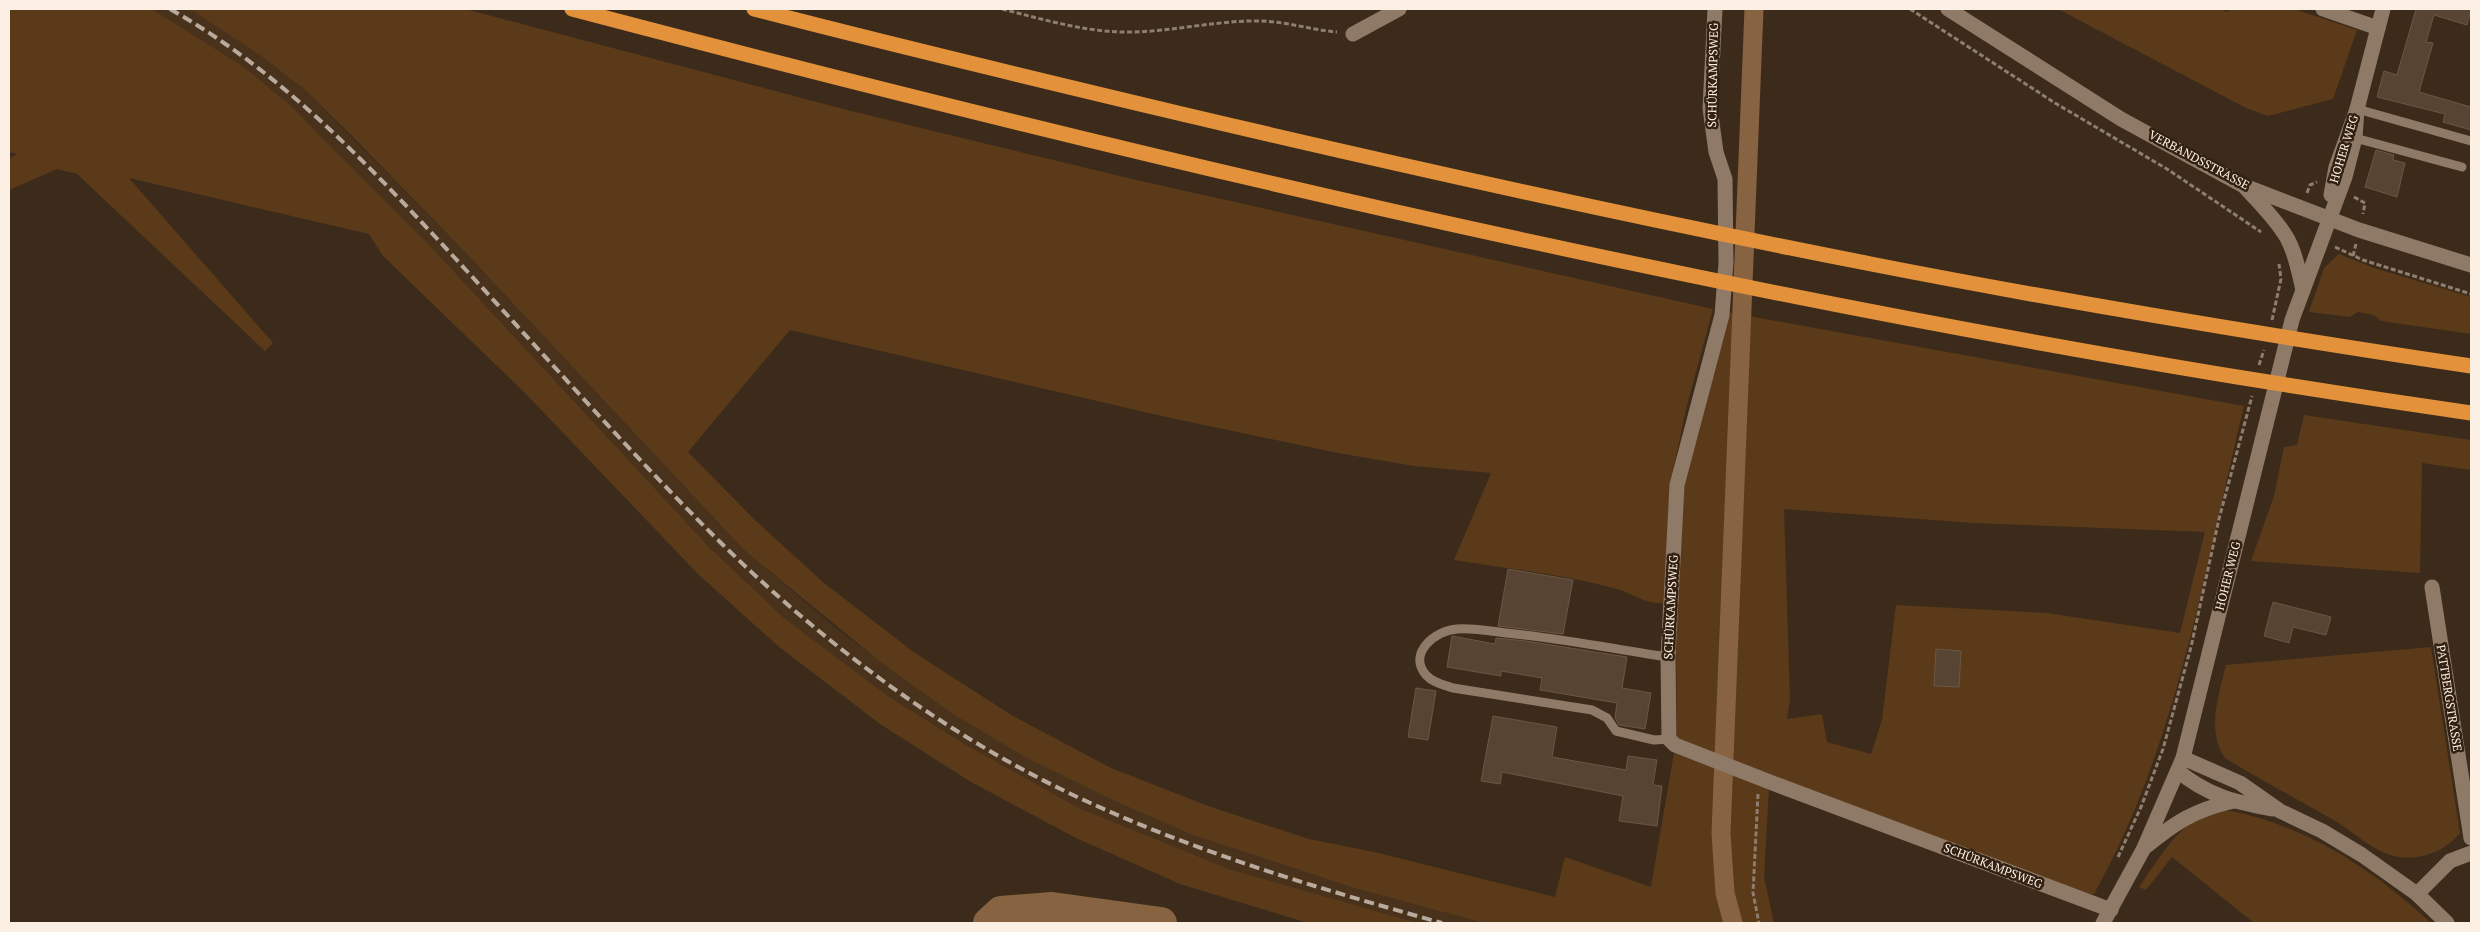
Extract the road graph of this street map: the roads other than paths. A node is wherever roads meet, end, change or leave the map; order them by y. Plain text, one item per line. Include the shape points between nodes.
1 (572, 9) edge
2 (754, 9) edge
3 (1399, 9) edge
4 (1715, 9) edge
5 (1948, 9) edge
6 (2323, 9) edge
7 (2383, 9) edge
8 (2378, 28) junction
9 (1353, 34) road end
10 (2357, 109) junction
11 (2355, 138) junction
12 (2471, 141) edge
13 (2462, 167) dead end
14 (2242, 185) junction
15 (2329, 219) junction
16 (2471, 265) edge
17 (2303, 290) junction
18 (2471, 366) edge
19 (2471, 412) edge
20 (2432, 587) dead end
21 (1668, 657) junction
22 (1669, 739) junction
23 (2180, 764) junction
24 (2234, 801) junction
25 (2280, 811) junction
26 (2471, 838) edge
27 (2144, 848) junction
28 (2471, 853) edge
29 (2417, 894) junction
30 (2107, 917) edge
31 (2447, 923) edge

1 - 19 highway via 854,83 1238,176 1685,273 1966,330 2324,392
2 - 18 highway via 874,41 1269,134 1795,249 2233,328
3 - 9 street
4 - 21 street, SCHÜRKAMPSWEG via 1710,108 1716,152 1725,179 1726,263 1722,315 1677,485
5 - 14 street, VERBANDSSTRASSE via 2121,119
6 - 8 street
7 - 8 street, HOHER WEG
8 - 10 street, HOHER WEG
10 - 11 street, HOHER WEG
10 - 12 lane
10 - 15 street, HOHER WEG via 2336,167
11 - 13 lane
11 - 15 street, HOHER WEG
14 - 15 street, VERBANDSSTRASSE
14 - 17 street via 2287,239
15 - 16 street, VERBANDSSTRASSE
15 - 17 street, HOHER WEG
17 - 23 street, HOHER WEG via 2270,400
20 - 26 street, PATTBERGSTRASSE
21 - 22 street, SCHÜRKAMPSWEG
21 - 22 lane via 1534,636 1457,629 1431,637 1423,650 1422,662 1426,675 1453,688 1592,710 1607,718 1616,731 1654,740
22 - 30 street, SCHÜRKAMPSWEG via 1675,745 1709,759
23 - 24 street via 2196,786
23 - 25 street via 2240,783
23 - 27 street, HOHER WEG
24 - 25 street
24 - 27 street via 2206,808 2175,823
25 - 29 street via 2362,855
27 - 30 street, HOHER WEG
28 - 29 street via 2450,861
29 - 31 street

